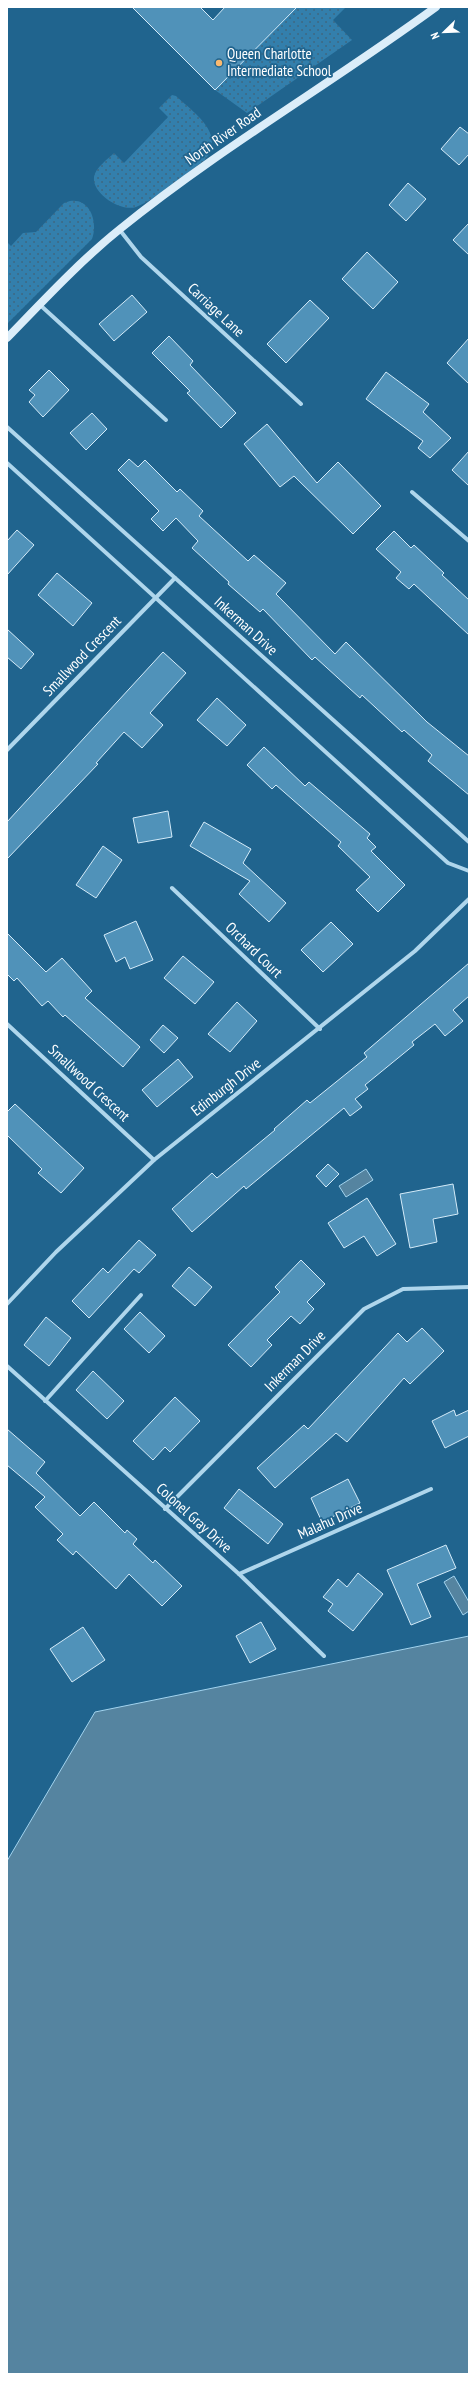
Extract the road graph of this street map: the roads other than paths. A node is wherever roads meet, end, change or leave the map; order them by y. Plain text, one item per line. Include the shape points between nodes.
1 (436, 7) edge
2 (119, 230) junction
3 (39, 304) junction
4 (7, 338) edge
5 (301, 404) dead end
6 (166, 420) dead end
7 (7, 428) edge
8 (7, 463) edge
9 (412, 492) dead end
10 (469, 541) edge
11 (175, 578) junction
12 (156, 598) junction
13 (7, 750) edge
14 (469, 842) edge
15 (469, 871) edge
16 (172, 888) dead end
17 (469, 899) edge
18 (7, 1024) edge
19 (320, 1029) junction
20 (154, 1160) junction
21 (469, 1287) edge
22 (141, 1295) dead end
23 (7, 1304) edge
24 (7, 1366) edge
25 (46, 1401) junction
26 (431, 1489) dead end
27 (165, 1509) junction
28 (239, 1574) junction
29 (324, 1656) dead end

1 - 2 main road, North River Road via 382,47 229,148
2 - 3 main road, North River Road
2 - 5 street, Carriage Lane via 140,257
3 - 4 main road, North River Road
3 - 6 street
7 - 11 street, Inkerman Drive
8 - 12 street
9 - 10 street
11 - 12 street, Smallwood Crescent
11 - 14 street, Inkerman Drive
12 - 13 street, Smallwood Crescent
12 - 15 street via 448,863
16 - 19 street, Orchard Court
17 - 19 street, Edinburgh Drive via 415,951
18 - 20 street, Smallwood Crescent
19 - 20 street, Edinburgh Drive
20 - 23 street, Edinburgh Drive via 56,1252
21 - 27 street, Inkerman Drive via 403,1289 364,1309
22 - 25 street
24 - 25 street, Colonel Gray Drive
25 - 27 street, Colonel Gray Drive
26 - 28 street, Malahu Drive
27 - 28 street, Colonel Gray Drive
28 - 29 street, Colonel Gray Drive

